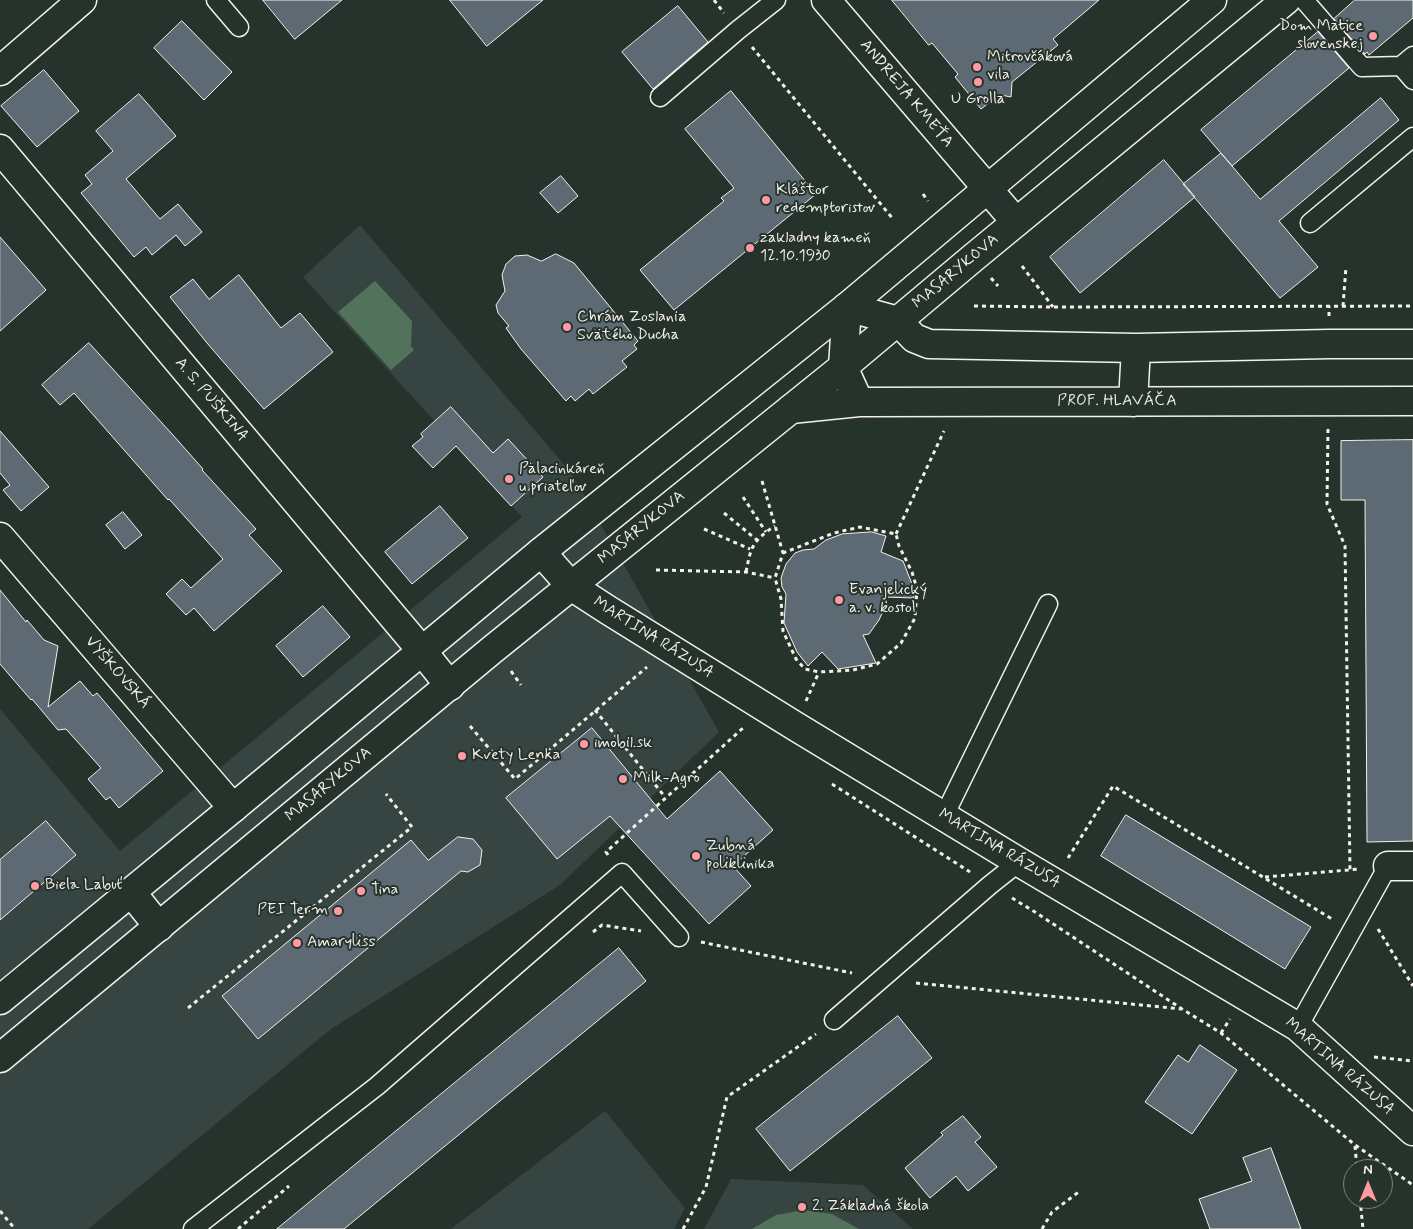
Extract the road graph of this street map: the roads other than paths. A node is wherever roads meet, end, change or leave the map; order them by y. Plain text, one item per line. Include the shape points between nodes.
1 (82, 0) edge
2 (216, 0) edge
3 (776, 0) edge
4 (826, 0) edge
5 (1212, 0) edge
6 (1286, 0) edge
7 (1304, 0) edge
8 (239, 27) dead end
9 (1407, 61) edge
10 (0, 71) edge
11 (1413, 80) edge
12 (660, 98) dead end
13 (1413, 137) edge
14 (0, 149) edge
15 (986, 189) junction
16 (1016, 222) junction
17 (1310, 223) dead end
18 (846, 307) junction
19 (898, 321) junction
20 (1413, 344) edge
21 (1136, 348) junction
22 (843, 367) junction
23 (1413, 401) edge
24 (859, 402) junction
25 (1133, 402) junction
26 (791, 409) junction
27 (0, 537) edge
28 (541, 552) junction
29 (570, 586) junction
30 (1048, 604) dead end
31 (422, 651) junction
32 (450, 686) junction
33 (233, 808) junction
34 (944, 816) junction
35 (1019, 862) junction
36 (1401, 866) edge
37 (131, 892) junction
38 (159, 926) junction
39 (679, 937) road end
40 (0, 1000) edge
41 (834, 1020) road end
42 (1298, 1027) junction
43 (0, 1058) edge
44 (1413, 1132) edge
45 (193, 1229) edge

1 - 10 street
2 - 8 lane
3 - 12 lane
4 - 15 street, ANDREJA KMEŤA
5 - 15 street
6 - 16 street, MASARYKOVA
7 - 9 lane via 1362,67
9 - 11 lane
13 - 17 lane
14 - 31 street, A. S. PUŠKINA
15 - 16 street, ANDREJA KMEŤA
15 - 18 street
16 - 19 street, MASARYKOVA
18 - 19 street
18 - 22 street
18 - 28 street
19 - 21 street via 914,338 929,344
19 - 22 street, MASARYKOVA
20 - 21 street
21 - 25 street
22 - 24 street
22 - 26 street, MASARYKOVA
23 - 25 street, PROF. HLAVÁČA
24 - 25 street, PROF. HLAVÁČA
24 - 26 street, PROF. HLAVÁČA
26 - 29 street, MASARYKOVA
27 - 33 street, VYŠKOVSKÁ
28 - 29 street, MARTINA RÁZUSA
28 - 31 street
29 - 32 street, MASARYKOVA
29 - 34 street, MARTINA RÁZUSA
30 - 34 lane
31 - 32 street, A. S. PUŠKINA
31 - 33 street
32 - 38 street, MASARYKOVA
33 - 37 street
34 - 35 street, MARTINA RÁZUSA
35 - 41 lane
35 - 42 street, MARTINA RÁZUSA
36 - 42 lane via 1365,907
37 - 38 street
37 - 40 street
38 - 43 street, MASARYKOVA
39 - 45 lane via 622,873 377,1086
42 - 44 street, MARTINA RÁZUSA

